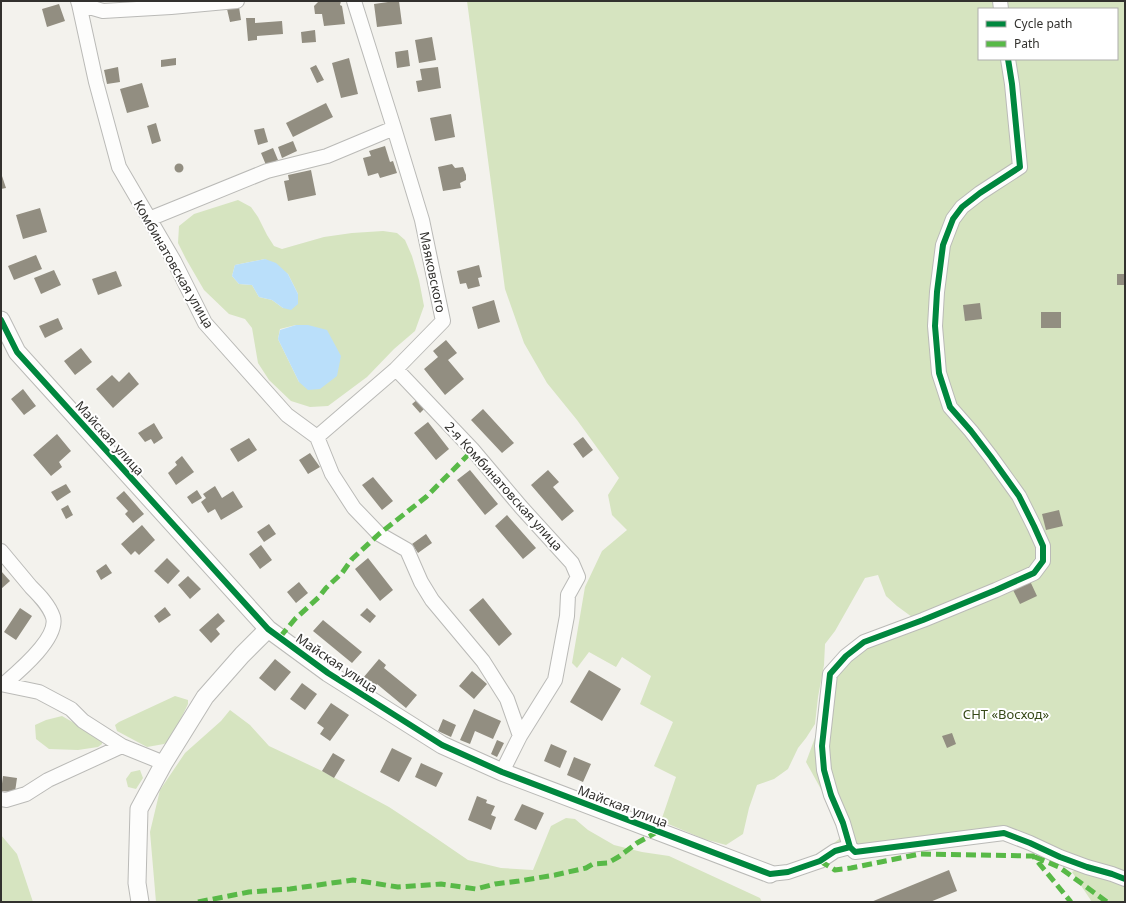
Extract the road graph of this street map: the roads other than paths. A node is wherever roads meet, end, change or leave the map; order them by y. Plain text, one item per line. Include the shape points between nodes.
1 (237, 1) edge
2 (354, 1) edge
3 (78, 2) edge
4 (1008, 60) edge
5 (394, 128) junction
6 (149, 219) junction
7 (1, 320) edge
8 (396, 369) junction
9 (317, 437) junction
10 (1, 551) edge
11 (268, 629) junction
12 (2, 684) edge
13 (520, 736) junction
14 (122, 746) junction
15 (164, 762) junction
16 (502, 772) junction
17 (1, 799) edge
18 (850, 847) junction
19 (770, 874) joint
20 (1125, 879) edge
21 (140, 902) edge

1 - 3 street via 103,12
2 - 5 street, Маяковского
3 - 6 street, Комбинатовская улица via 119,167
4 - 18 street via 1020,168 962,207 953,219 943,245 935,326 939,373 950,407 987,451 1019,496 1043,546 1043,562 1034,572 996,590 864,642 846,656 830,674 822,746 824,770
5 - 6 street via 328,156 267,171
5 - 8 street, Маяковского via 422,220 443,321
6 - 9 street, Комбинатовская улица via 174,261 205,323 287,414
7 - 11 street, Майская улица via 17,352
8 - 9 street, Маяковского
8 - 13 street, 2-я Комбинатовская улица via 472,449 572,563 578,577 568,596 567,616 555,680
9 - 13 street via 332,474 354,508 379,534 407,550 432,600 483,661 507,699
10 - 12 street via 45,603 53,617 51,630 44,644 24,666
11 - 15 street via 205,698
11 - 16 street, Майская улица via 328,673 442,745
12 - 14 street via 39,692 71,709 83,721
13 - 16 street
14 - 15 street
14 - 17 street via 48,780 26,794
15 - 21 street via 139,809 137,883
16 - 19 street, Майская улица
18 - 19 street via 788,872
18 - 20 street via 855,852 1004,833 1060,857

